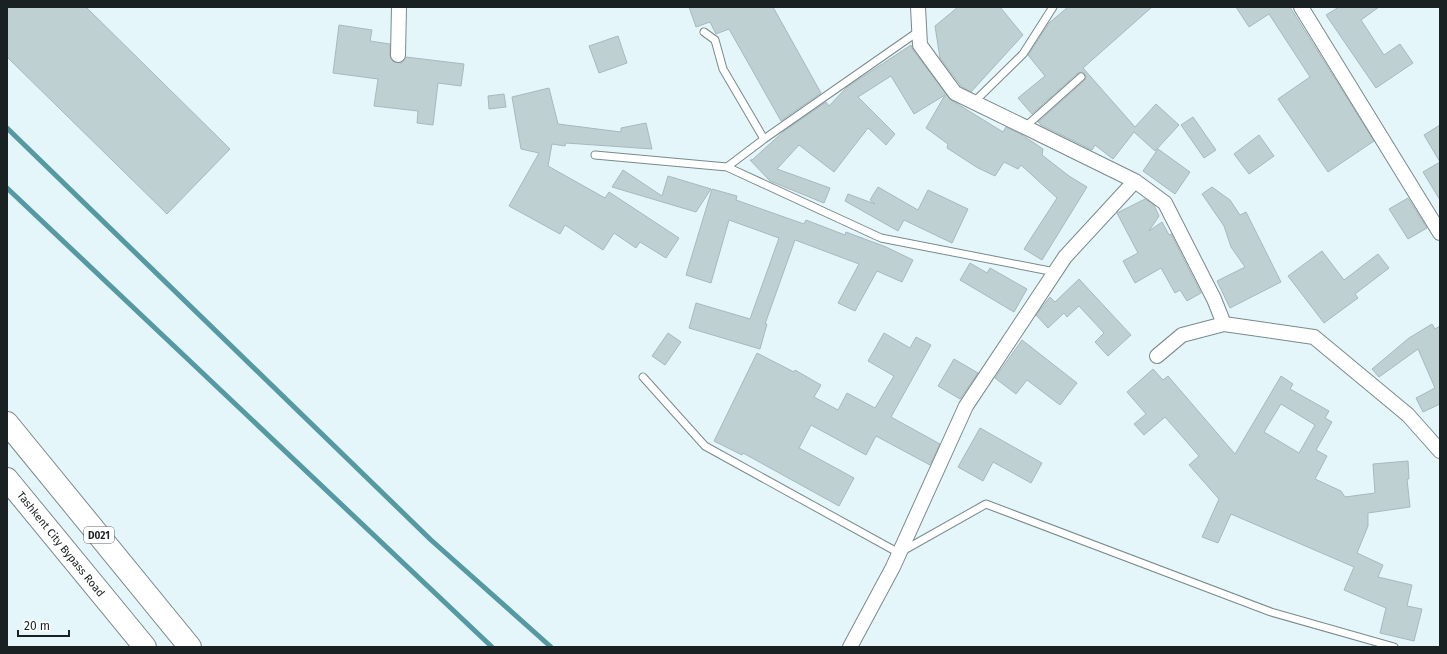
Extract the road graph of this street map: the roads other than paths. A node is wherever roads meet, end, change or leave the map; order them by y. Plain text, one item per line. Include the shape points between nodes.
1 (400, 7) edge
2 (918, 7) edge
3 (1053, 7) edge
4 (1301, 7) edge
5 (919, 31) junction
6 (704, 32) dead end
7 (398, 55) dead end
8 (1081, 78) dead end
9 (974, 102) junction
10 (1025, 126) junction
11 (764, 139) junction
12 (595, 155) dead end
13 (728, 167) junction
14 (1135, 181) junction
15 (1440, 233) edge
16 (1055, 272) junction
17 (1224, 324) junction
18 (1157, 356) dead end
19 (643, 377) dead end
20 (7, 423) edge
21 (1440, 451) edge
22 (7, 479) edge
23 (53, 479) junction
24 (25, 501) junction
25 (899, 553) junction
26 (144, 647) edge
27 (190, 647) edge
28 (850, 647) edge
29 (1394, 647) edge

1 - 7 street
2 - 5 street
3 - 9 lane via 1022,54
4 - 15 street
5 - 9 street via 920,45 955,93
5 - 11 lane
6 - 11 lane via 715,40 723,69
8 - 10 lane
9 - 10 street
10 - 14 street
11 - 13 lane
12 - 13 lane
13 - 16 lane via 880,238
14 - 16 street via 1065,257
14 - 17 street via 1165,203 1214,298
16 - 25 street via 966,406
17 - 18 street via 1182,335
17 - 21 street via 1314,337 1408,415
19 - 25 lane via 706,446
20 - 23 highway, D021
22 - 24 highway, Tashkent City Bypass Road
23 - 24 highway via 44,498 35,502
23 - 27 highway, D021
24 - 26 highway, Tashkent City Bypass Road
25 - 28 street
25 - 29 lane via 986,504 1271,612

